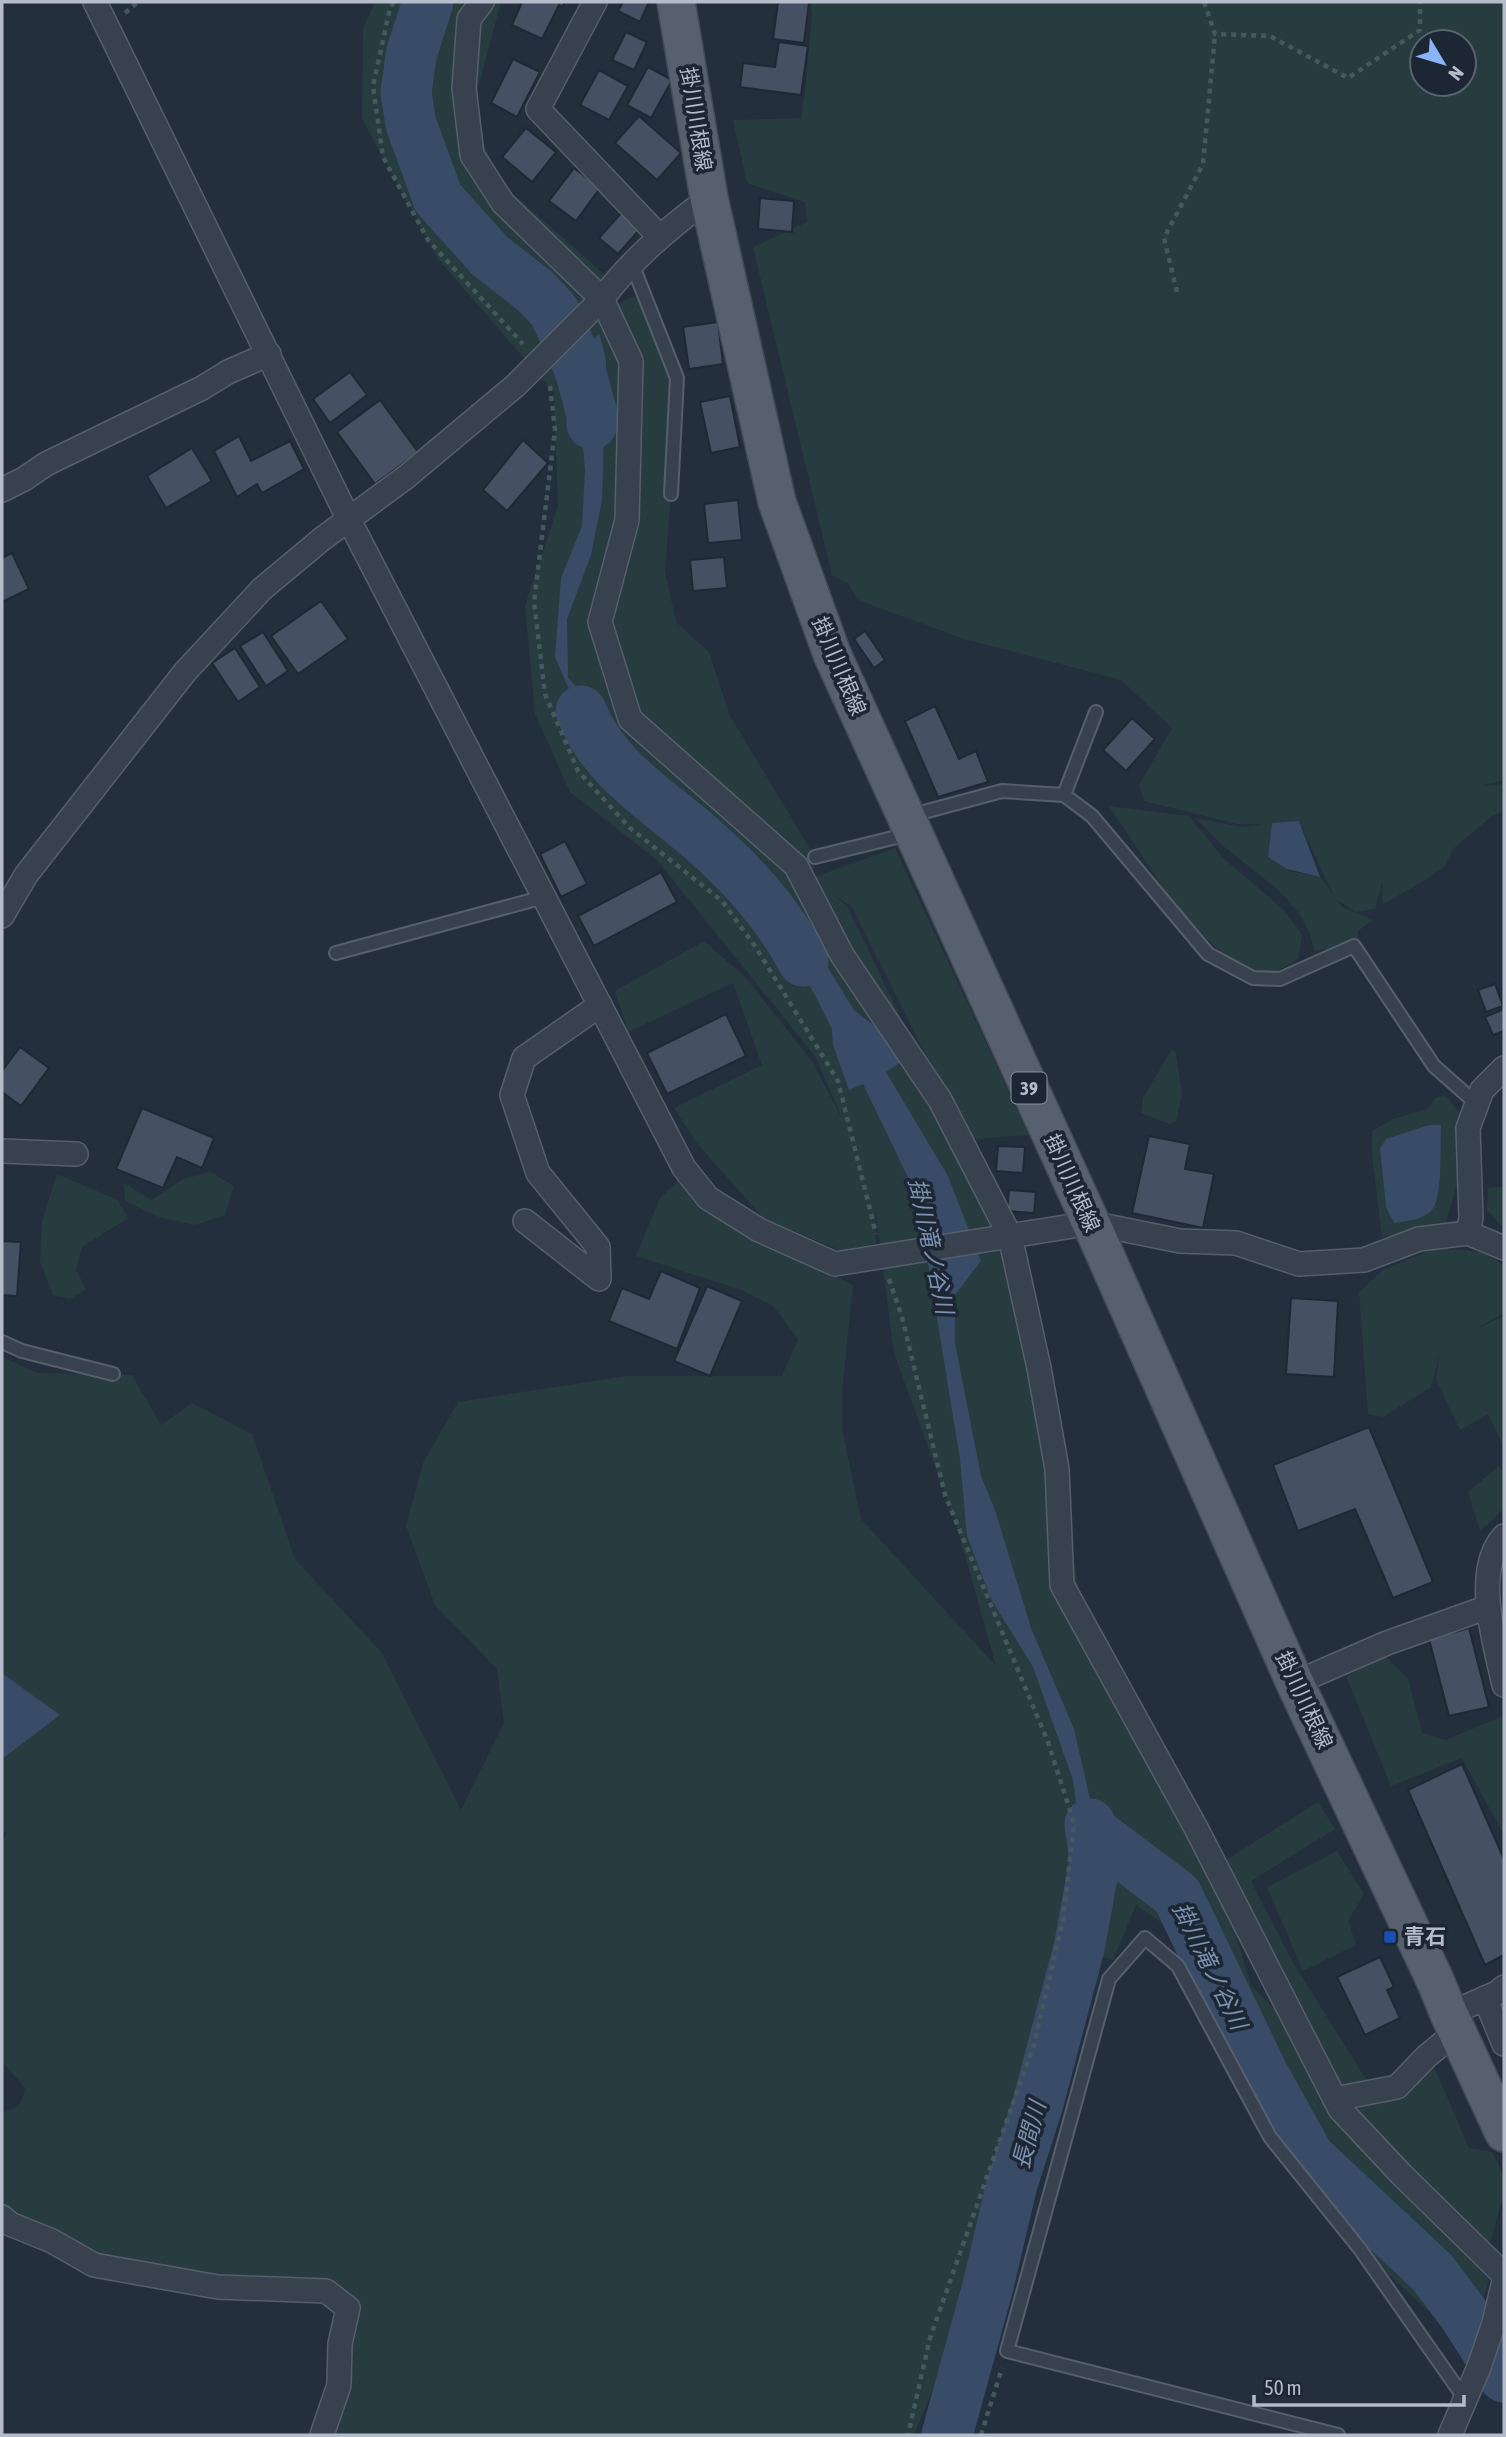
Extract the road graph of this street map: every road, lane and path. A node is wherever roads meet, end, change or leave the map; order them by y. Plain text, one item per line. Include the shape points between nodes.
1 (95, 2) edge
2 (394, 2) edge
3 (482, 2) edge
4 (595, 2) edge
5 (1204, 2) edge
6 (1420, 2) edge
7 (683, 6) edge
8 (1215, 34) junction
9 (709, 198) junction
10 (659, 236) junction
11 (632, 264) junction
12 (1177, 292) dead end
13 (595, 306) junction
14 (269, 354) junction
15 (538, 361) junction
16 (2, 490) edge
17 (671, 494) dead end
18 (349, 520) junction
19 (1096, 712) dead end
20 (1063, 795) junction
21 (909, 825) junction
22 (815, 857) dead end
23 (544, 897) junction
24 (2, 916) edge
25 (335, 953) dead end
26 (600, 1005) junction
27 (1504, 1068) edge
28 (1477, 1104) junction
29 (2, 1151) edge
30 (76, 1154) dead end
31 (526, 1221) dead end
32 (1091, 1223) junction
33 (1468, 1233) junction
34 (1010, 1236) junction
35 (1504, 1248) edge
36 (881, 1255) junction
37 (2, 1342) edge
38 (113, 1374) dead end
39 (1504, 1536) edge
40 (1488, 1608) junction
41 (1295, 1682) junction
42 (1504, 1685) edge
43 (1495, 1992) edge
44 (1453, 2023) junction
45 (1504, 2043) edge
46 (1335, 2099) junction
47 (1504, 2133) edge
48 (2, 2217) edge
49 (1504, 2275) edge
50 (1504, 2281) edge
51 (1007, 2351) junction
52 (1465, 2399) junction
53 (322, 2435) edge
54 (908, 2435) edge
55 (981, 2435) edge
56 (1338, 2435) edge
57 (1450, 2435) edge

1 - 14 street
2 - 15 path via 373,86 383,157 428,240
3 - 13 street via 469,19 464,88 472,155 503,203
4 - 10 street via 538,110
5 - 8 path
6 - 8 path via 1420,30 1348,78 1270,36
7 - 9 main road, 掛川川根線 / 39
8 - 12 path via 1203,164 1164,238
9 - 10 street
9 - 21 main road, 掛川川根線 / 39 via 778,502 832,654
10 - 11 street
11 - 13 street
11 - 17 lane via 677,378
13 - 15 street
13 - 34 street via 631,361 627,520 600,622 630,719 796,866 842,955 940,1100
14 - 16 street
14 - 18 street
15 - 18 street via 515,386
15 - 36 path via 550,381 555,430 534,602 545,694 578,771 630,828 722,901 838,1081
18 - 23 street
18 - 24 street via 262,589 185,672 26,875
19 - 20 lane
20 - 21 lane via 1002,791
20 - 28 lane via 1093,816 1208,954 1253,978 1280,979 1354,946 1434,1066
21 - 22 lane
21 - 32 main road, 掛川川根線 / 39
23 - 25 lane
23 - 26 street
26 - 31 street via 524,1058 512,1095 538,1173 598,1247 599,1279
26 - 36 street via 684,1168 708,1198 759,1230 835,1264
27 - 28 street via 1482,1090
28 - 33 street via 1468,1128
29 - 30 street
32 - 33 street via 1180,1241 1236,1243 1299,1264 1364,1260 1419,1239
32 - 34 street
32 - 41 main road, 掛川川根線 / 39
33 - 35 street
34 - 36 street
34 - 46 street via 1057,1469 1062,1585 1196,1828
36 - 54 path via 902,1317 945,1495 1048,1742 1074,1823 1063,1920 1034,2044 930,2338
37 - 38 lane
39 - 40 street via 1494,1546
40 - 41 street
40 - 42 street
41 - 44 main road, 掛川川根線 / 39
43 - 44 street
43 - 45 street
44 - 46 street via 1397,2087
44 - 47 main road, 掛川川根線 / 39
46 - 49 street via 1402,2174
48 - 53 street via 94,2265 218,2287 326,2291 348,2308 340,2344 339,2385
50 - 52 street via 1494,2323
51 - 52 lane via 1109,1979 1145,1937 1178,1966 1270,2137 1360,2249
51 - 55 path
51 - 56 lane
52 - 57 street

